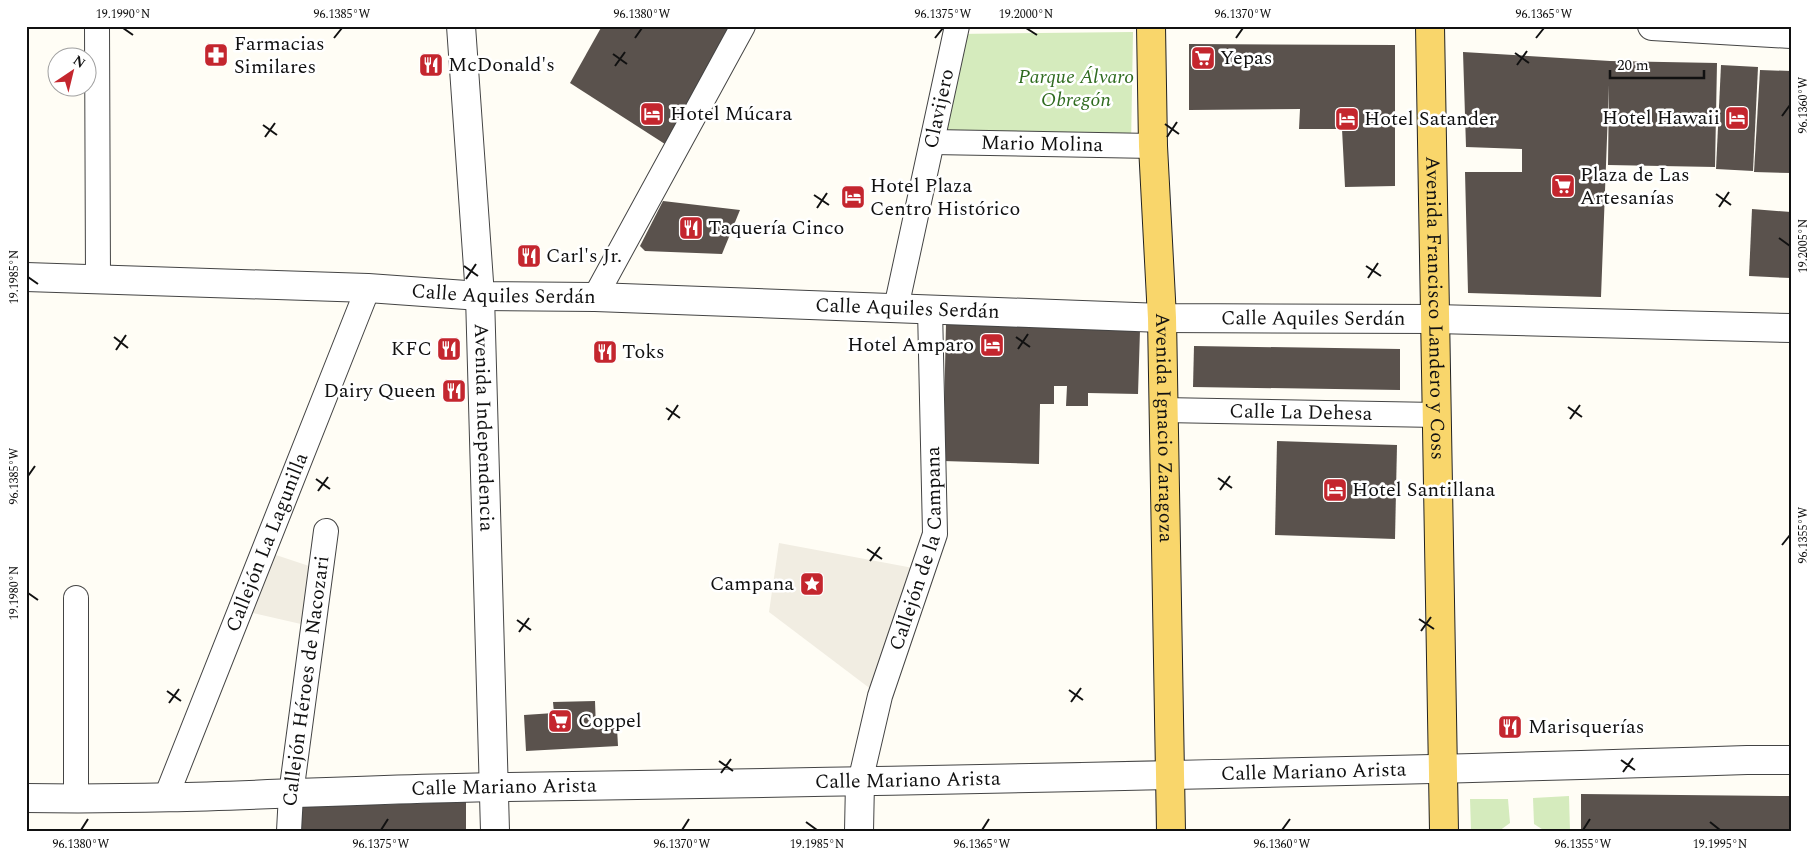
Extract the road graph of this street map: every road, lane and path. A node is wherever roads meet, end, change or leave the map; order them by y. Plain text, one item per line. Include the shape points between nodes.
1 (97, 26) edge
2 (461, 26) edge
3 (743, 26) edge
4 (957, 26) edge
5 (1151, 26) edge
6 (1430, 26) edge
7 (1652, 26) edge
8 (1791, 34) edge
9 (932, 142) junction
10 (1153, 146) junction
11 (26, 277) edge
12 (98, 278) junction
13 (368, 288) junction
14 (480, 296) junction
15 (595, 297) junction
16 (896, 308) junction
17 (930, 309) junction
18 (1162, 318) junction
19 (1435, 319) junction
20 (1791, 328) edge
21 (1163, 410) junction
22 (1437, 415) junction
23 (326, 531) dead end
24 (76, 598) dead end
25 (1791, 760) edge
26 (1443, 769) junction
27 (1170, 774) junction
28 (860, 782) junction
29 (494, 787) junction
30 (291, 794) junction
31 (166, 797) junction
32 (26, 798) edge
33 (76, 799) junction
34 (289, 831) edge
35 (495, 831) edge
36 (858, 831) edge
37 (1171, 831) edge
38 (1444, 831) edge

1 - 12 street
2 - 14 street, Avenida Independencia
3 - 15 street
4 - 9 street, Clavijero
5 - 10 main road, Avenida Ignacio Zaragoza
6 - 19 main road, Avenida Francisco Landero y Coss
7 - 8 street
9 - 10 street, Mario Molina
9 - 16 street, Clavijero
10 - 18 main road, Avenida Ignacio Zaragoza
11 - 12 street, Calle Aquiles Serdán
12 - 13 street, Calle Aquiles Serdán
13 - 14 street, Calle Aquiles Serdán
13 - 31 street, Callejón La Lagunilla
14 - 15 street, Calle Aquiles Serdán
14 - 29 street, Avenida Independencia
15 - 16 street, Calle Aquiles Serdán
16 - 17 street, Calle Aquiles Serdán
17 - 18 street, Calle Aquiles Serdán
17 - 28 street, Callejón de la Campana via 935,534 880,696
18 - 19 street, Calle Aquiles Serdán
18 - 21 main road, Avenida Ignacio Zaragoza
19 - 20 street, Calle Aquiles Serdán
19 - 22 main road, Avenida Francisco Landero y Coss
21 - 22 street, Calle La Dehesa
21 - 27 main road, Avenida Ignacio Zaragoza
22 - 26 main road, Avenida Francisco Landero y Coss
23 - 30 street, Callejón Héroes de Nacozari
24 - 33 street
25 - 26 street, Calle Mariano Arista
26 - 27 street, Calle Mariano Arista
26 - 38 main road, Avenida Francisco Landero y Coss
27 - 28 street, Calle Mariano Arista
27 - 37 main road, Avenida Ignacio Zaragoza
28 - 29 street, Calle Mariano Arista
28 - 36 street
29 - 30 street, Calle Mariano Arista
29 - 35 street, Avenida Independencia
30 - 31 street, Calle Mariano Arista
30 - 34 street, Callejón Héroes de Nacozari
31 - 33 street, Calle Mariano Arista
32 - 33 street, Calle Mariano Arista

